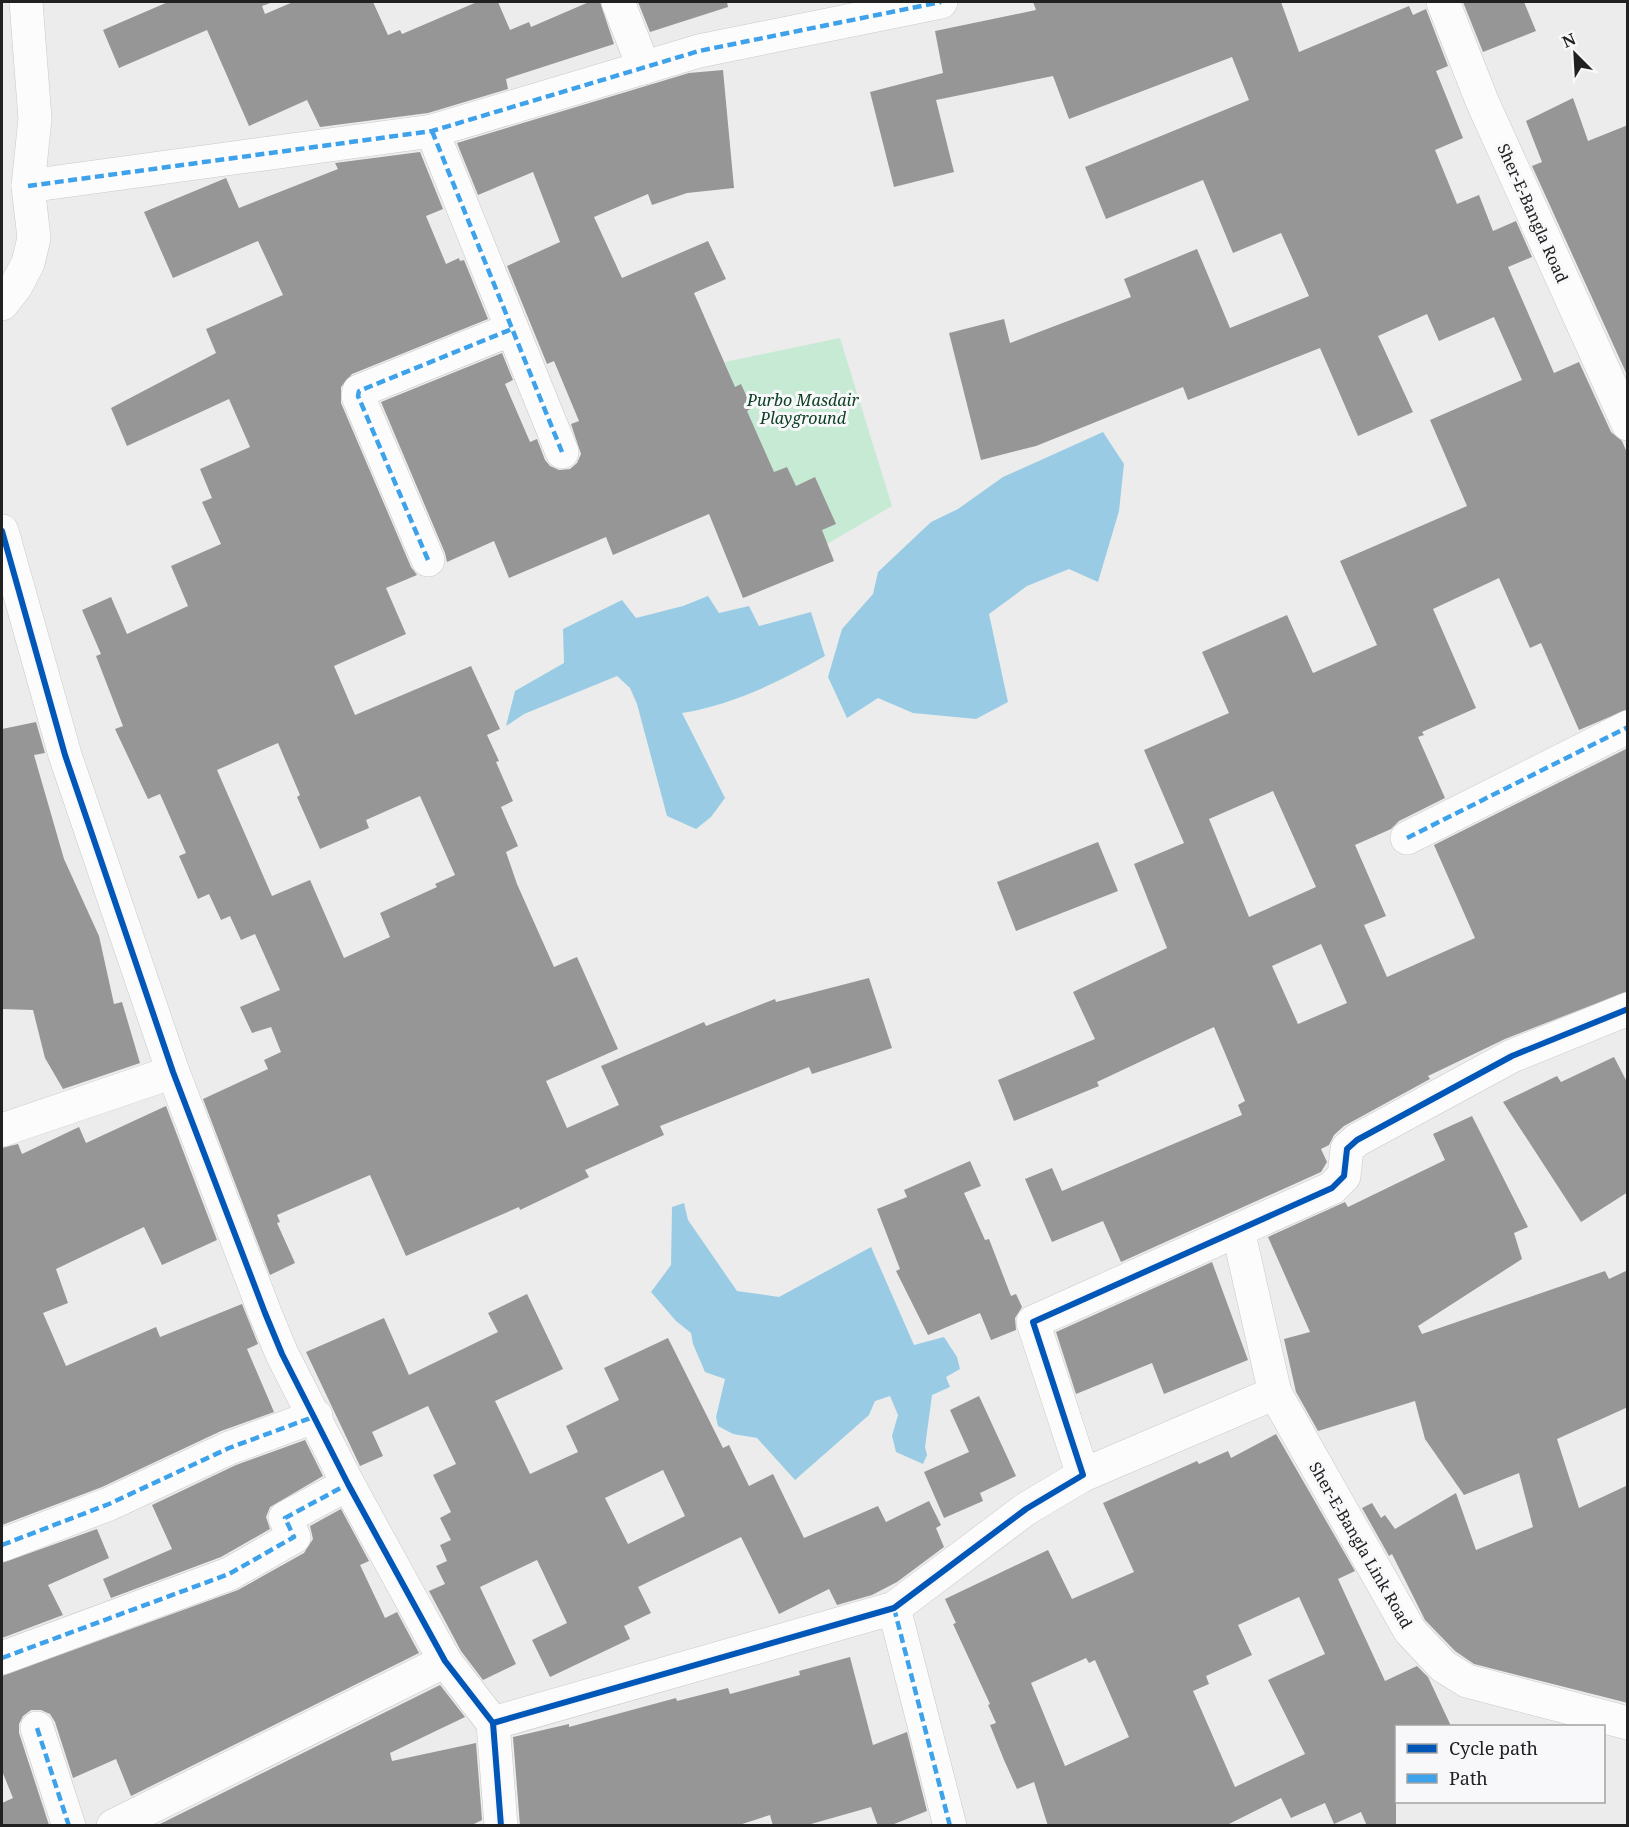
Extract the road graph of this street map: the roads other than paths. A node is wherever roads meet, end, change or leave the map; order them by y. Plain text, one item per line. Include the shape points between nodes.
1 (26, 2) edge
2 (618, 2) edge
3 (941, 2) edge
4 (1443, 2) edge
5 (644, 68) junction
6 (432, 131) junction
7 (28, 186) junction
8 (2, 304) edge
9 (512, 329) junction
10 (1628, 424) edge
11 (562, 452) dead end
12 (2, 531) edge
13 (428, 560) dead end
14 (1628, 727) edge
15 (1407, 838) dead end
16 (1628, 1009) edge
17 (173, 1072) junction
18 (2, 1130) edge
19 (1238, 1230) junction
20 (1275, 1393) junction
21 (316, 1416) junction
22 (1083, 1475) junction
23 (348, 1484) junction
24 (2, 1545) edge
25 (894, 1608) junction
26 (2, 1658) edge
27 (445, 1661) junction
28 (493, 1722) junction
29 (1628, 1724) edge
30 (37, 1728) dead end
31 (69, 1826) edge
32 (113, 1826) edge
33 (501, 1826) edge
34 (950, 1826) edge

1 - 7 street via 35,119
2 - 5 street
3 - 5 street via 699,51
4 - 10 street, Sher-E-Bangla Road via 1482,101
5 - 6 street
6 - 7 street
6 - 9 street
7 - 8 street via 34,238 28,264
9 - 11 street
9 - 13 street via 358,391
12 - 17 street via 65,755
14 - 15 street
16 - 19 street via 1512,1056 1357,1140 1347,1149 1344,1176 1332,1188
17 - 18 street
17 - 21 street via 278,1344
19 - 20 street, Sher-E-Bangla Link Road
19 - 22 street via 1033,1322
20 - 22 street
20 - 29 street, Sher-E-Bangla Link Road via 1410,1631 1443,1666 1467,1681
21 - 23 street
21 - 24 street via 229,1448 109,1504
22 - 25 street via 1026,1509
23 - 26 street via 285,1518 294,1537 229,1574
23 - 27 street
25 - 28 street
25 - 34 street
27 - 28 street
27 - 32 street
28 - 33 street
30 - 31 street

